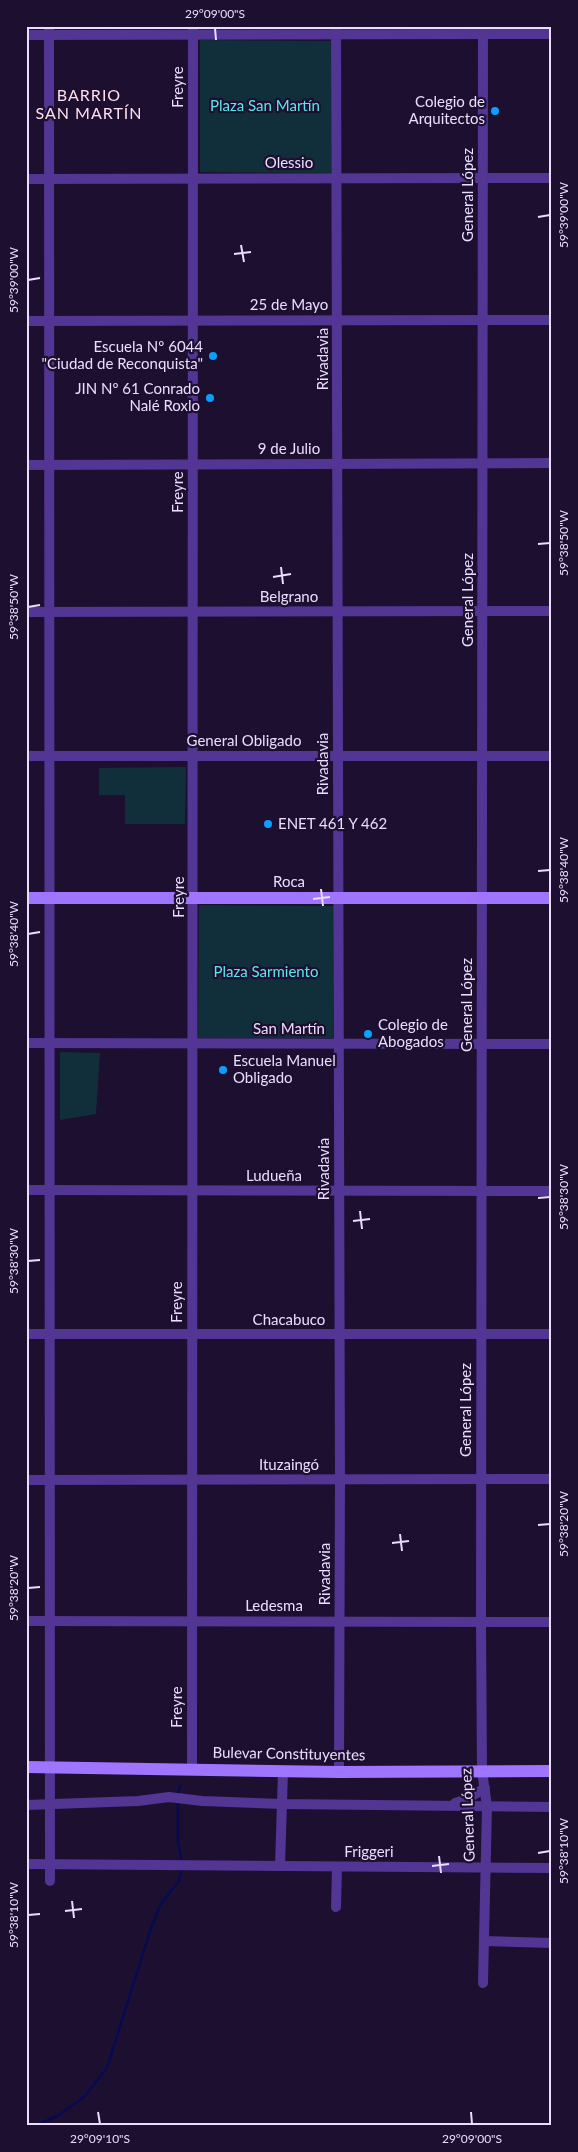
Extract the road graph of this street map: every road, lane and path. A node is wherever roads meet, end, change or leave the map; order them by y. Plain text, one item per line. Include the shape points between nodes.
1 (194, 30) edge
2 (336, 30) edge
3 (483, 30) edge
4 (49, 31) edge
5 (552, 34) edge
6 (26, 35) edge
7 (26, 178) edge
8 (49, 178) junction
9 (193, 178) junction
10 (337, 178) junction
11 (483, 178) junction
12 (552, 178) edge
13 (338, 320) junction
14 (483, 320) junction
15 (552, 320) edge
16 (26, 321) edge
17 (50, 321) junction
18 (194, 321) junction
19 (552, 463) edge
20 (193, 464) junction
21 (337, 464) junction
22 (483, 464) junction
23 (26, 465) edge
24 (49, 465) junction
25 (483, 611) junction
26 (552, 611) edge
27 (26, 612) edge
28 (50, 612) junction
29 (194, 612) junction
30 (338, 612) junction
31 (26, 756) edge
32 (49, 756) junction
33 (193, 756) junction
34 (338, 756) junction
35 (482, 756) junction
36 (552, 756) edge
37 (26, 898) edge
38 (50, 898) junction
39 (194, 898) junction
40 (339, 898) junction
41 (482, 898) junction
42 (552, 898) edge
43 (26, 1043) edge
44 (49, 1043) junction
45 (193, 1044) junction
46 (339, 1044) junction
47 (482, 1044) junction
48 (552, 1044) edge
49 (26, 1190) edge
50 (49, 1190) junction
51 (192, 1190) junction
52 (339, 1191) junction
53 (481, 1191) junction
54 (552, 1191) edge
55 (26, 1334) edge
56 (49, 1334) junction
57 (192, 1334) junction
58 (552, 1334) edge
59 (339, 1335) junction
60 (481, 1335) junction
61 (552, 1479) edge
62 (26, 1480) edge
63 (49, 1480) junction
64 (193, 1480) junction
65 (340, 1480) junction
66 (481, 1480) junction
67 (26, 1621) edge
68 (49, 1621) junction
69 (192, 1621) junction
70 (340, 1621) junction
71 (481, 1622) junction
72 (552, 1622) edge
73 (26, 1766) edge
74 (50, 1766) junction
75 (192, 1768) junction
76 (283, 1771) junction
77 (482, 1771) junction
78 (552, 1771) edge
79 (339, 1772) junction
80 (484, 1788) junction
81 (51, 1803) junction
82 (26, 1804) edge
83 (282, 1804) junction
84 (443, 1806) junction
85 (486, 1806) junction
86 (552, 1807) edge
87 (26, 1864) edge
88 (50, 1864) junction
89 (280, 1866) junction
90 (337, 1867) junction
91 (485, 1868) junction
92 (552, 1868) edge
93 (50, 1881) dead end
94 (336, 1907) dead end
95 (484, 1941) junction
96 (552, 1943) edge
97 (483, 1983) dead end

1 - 2 street
1 - 4 street
1 - 9 street, Freyre
2 - 3 street
2 - 10 street, Rivadavia
3 - 5 street
3 - 11 street, General López
4 - 6 street
4 - 8 street
7 - 8 street, Olessio
8 - 9 street, Olessio
8 - 17 street
9 - 10 street, Olessio
9 - 18 street, Freyre
10 - 11 street, Olessio
10 - 13 street, Rivadavia
11 - 12 street, Olessio
11 - 14 street, General López
13 - 14 street, 25 de Mayo
13 - 18 street, 25 de Mayo
13 - 21 street, Rivadavia
14 - 15 street, 25 de Mayo
14 - 22 street, General López
16 - 17 street, 25 de Mayo
17 - 18 street, 25 de Mayo
17 - 24 street
18 - 20 street, Freyre
19 - 22 street, 9 de Julio
20 - 21 street, 9 de Julio
20 - 24 street, 9 de Julio
20 - 29 street, Freyre
21 - 22 street, 9 de Julio
21 - 30 street, Rivadavia
22 - 25 street, General López
23 - 24 street, 9 de Julio
24 - 28 street
25 - 26 street, Belgrano
25 - 30 street, Belgrano
25 - 35 street, General López
27 - 28 street, Belgrano
28 - 29 street, Belgrano
28 - 32 street
29 - 30 street, Belgrano
29 - 33 street, Freyre
30 - 34 street, Rivadavia
31 - 32 street, General Obligado
32 - 33 street, General Obligado
32 - 38 street
33 - 34 street, General Obligado
33 - 39 street, Freyre
34 - 35 street, General Obligado
34 - 40 street, Rivadavia
35 - 36 street, General Obligado
35 - 41 street, General López
37 - 38 street, Roca
38 - 39 street, Roca
38 - 44 street
39 - 40 street, Roca
39 - 45 street, Freyre
40 - 41 street, Roca
40 - 46 street, Rivadavia
41 - 42 street, Roca
41 - 47 street, General López
43 - 44 street, San Martín
44 - 45 street, San Martín
44 - 50 street
45 - 46 street, San Martín
45 - 51 street, Freyre
46 - 47 street, San Martín
46 - 52 street, Rivadavia
47 - 48 street, San Martín
47 - 53 street, General López
49 - 50 street, Ludueña
50 - 51 street, Ludueña
50 - 56 street
51 - 52 street, Ludueña
51 - 57 street, Freyre
52 - 53 street, Ludueña
52 - 59 street, Rivadavia
53 - 54 street, Ludueña
53 - 60 street, General López
55 - 56 street, Chacabuco
56 - 57 street, Chacabuco
56 - 63 street
57 - 59 street, Chacabuco
57 - 64 street, Freyre
58 - 60 street, Chacabuco
59 - 60 street, Chacabuco
59 - 65 street, Rivadavia
60 - 66 street, General López
61 - 66 street, Ituzaingó
62 - 63 street, Ituzaingó
63 - 64 street, Ituzaingó
63 - 68 street
64 - 65 street, Ituzaingó
64 - 69 street, Freyre
65 - 66 street, Ituzaingó
65 - 70 street, Rivadavia
66 - 71 street, General López
67 - 68 street, Ledesma
68 - 69 street, Ledesma
68 - 74 street
69 - 70 street, Ledesma
69 - 75 street, Freyre
70 - 71 street, Ledesma
70 - 79 street, Rivadavia
71 - 72 street, Ledesma
71 - 77 street, General López
73 - 74 street, Bulevar Constituyentes
74 - 75 street, Bulevar Constituyentes
74 - 81 street
75 - 76 street, Bulevar Constituyentes
76 - 79 street, Bulevar Constituyentes
76 - 83 street
77 - 78 street, Bulevar Constituyentes
77 - 79 street, Bulevar Constituyentes
77 - 80 street, General López
80 - 84 street via 467,1799
80 - 85 street, General López
81 - 82 street
81 - 83 street via 179,1797
81 - 88 street
83 - 84 street
83 - 89 street
84 - 85 street
85 - 86 street
85 - 91 street, General López
87 - 88 street
88 - 89 street, Friggeri
88 - 93 street
89 - 90 street, Friggeri
90 - 91 street, Friggeri
90 - 94 street
91 - 92 street, Friggeri
91 - 95 street, General López
95 - 96 street
95 - 97 street, General López

